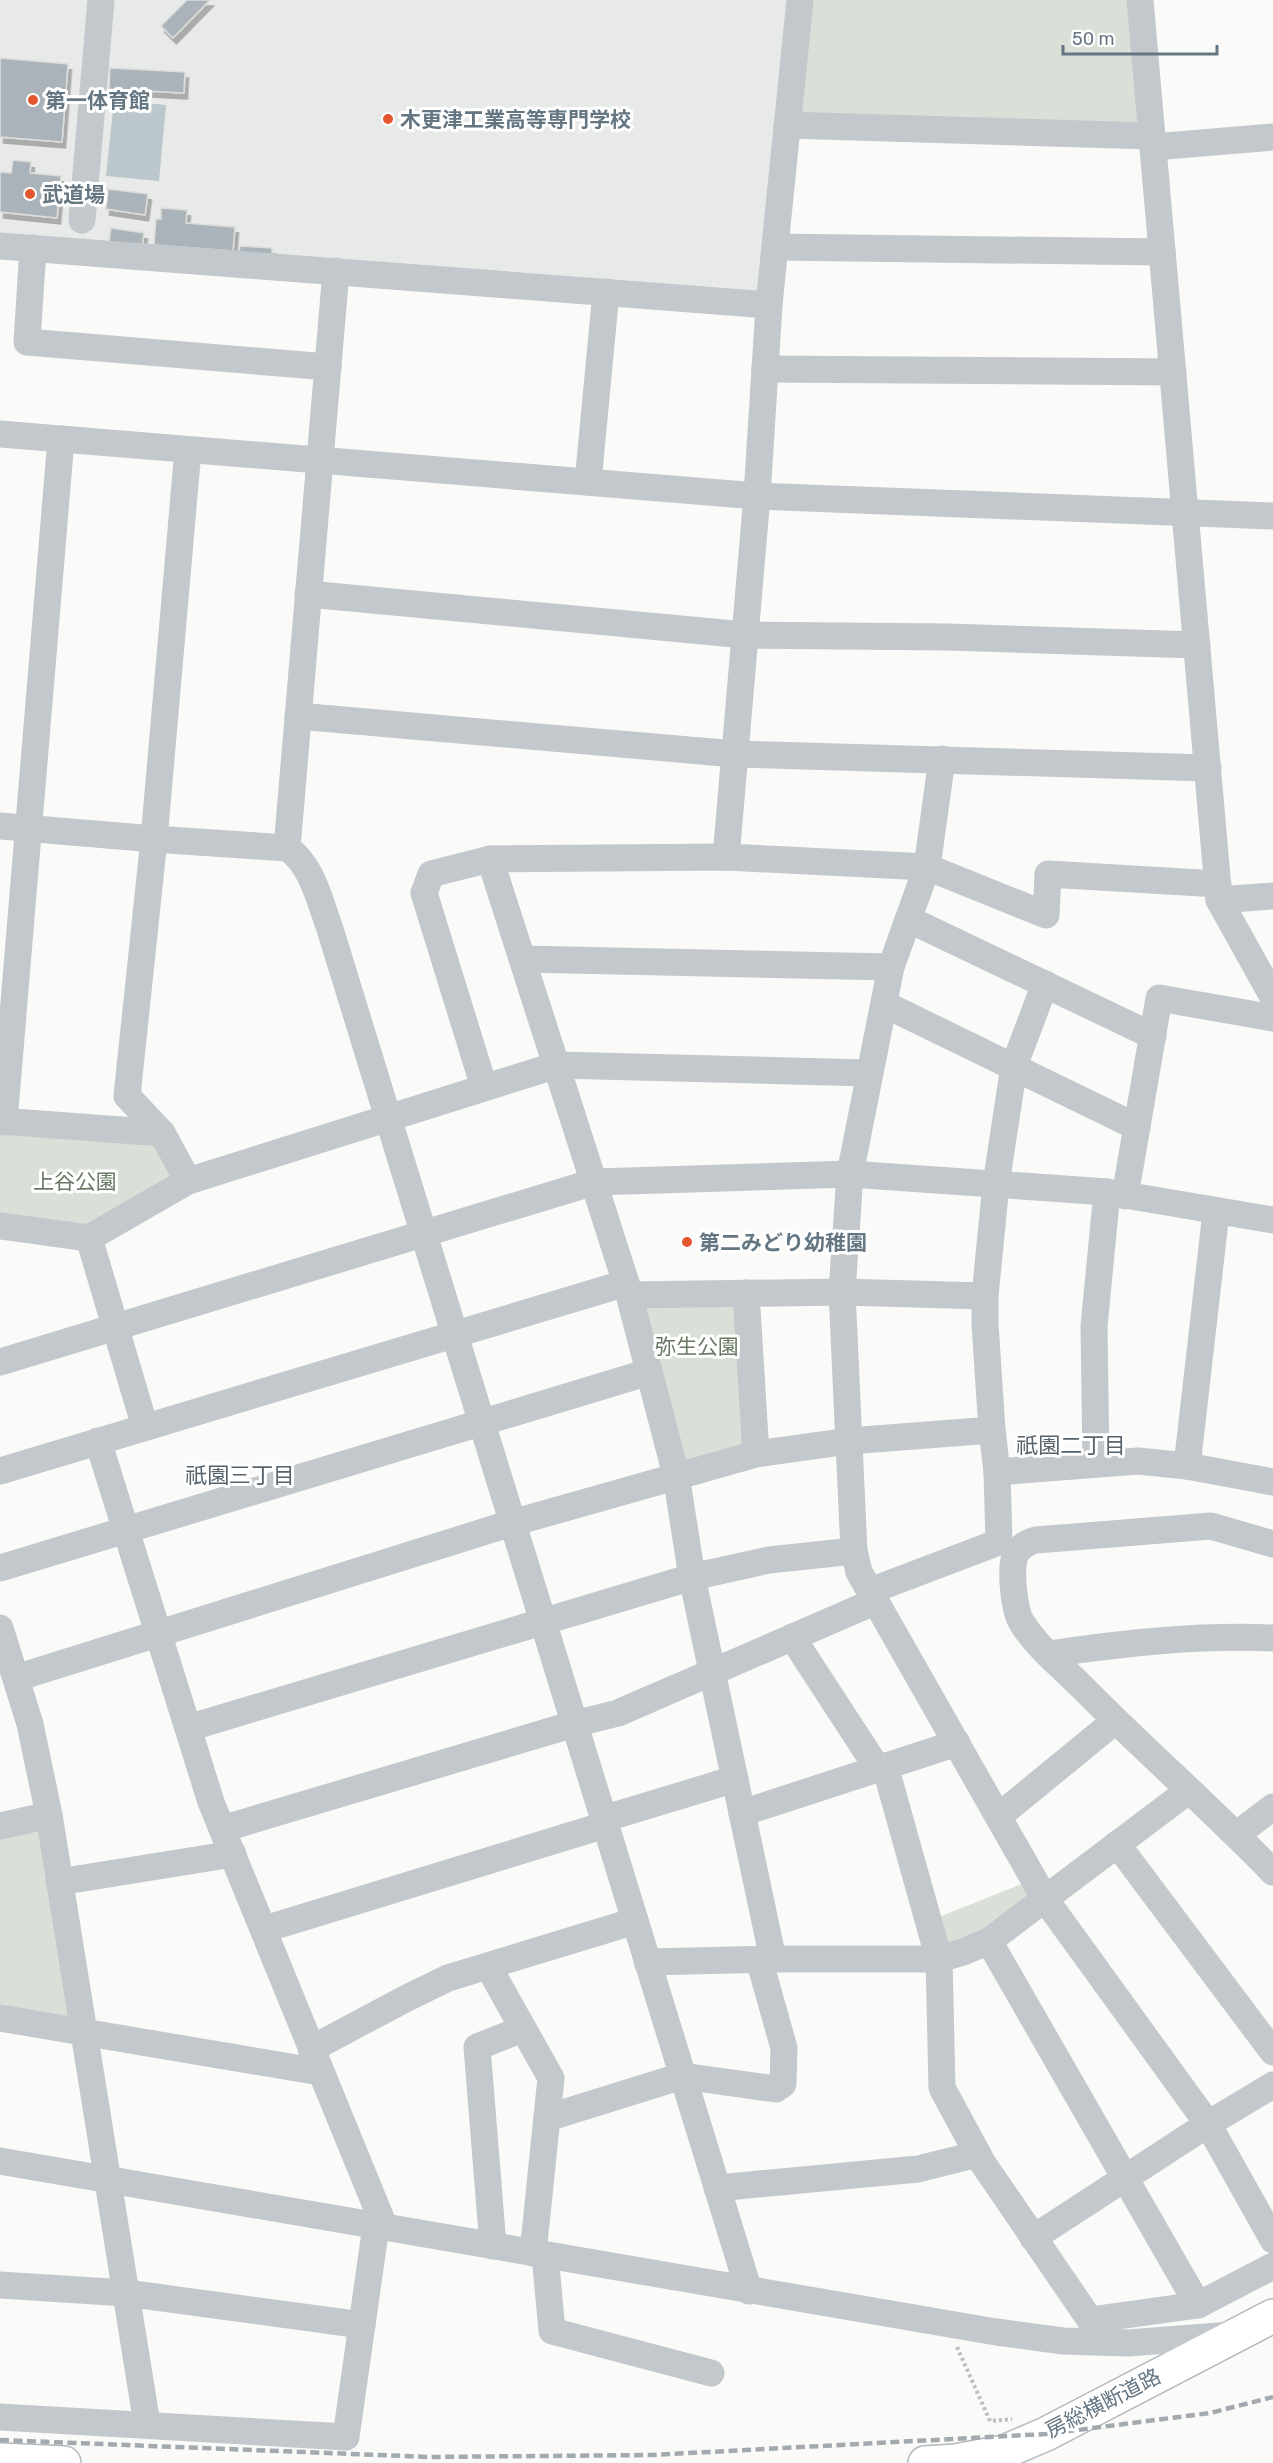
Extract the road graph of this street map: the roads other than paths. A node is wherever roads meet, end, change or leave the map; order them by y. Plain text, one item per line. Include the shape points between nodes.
1 (101, 0) edge
2 (800, 0) edge
3 (1140, 0) edge
4 (787, 125) junction
5 (1273, 138) edge
6 (1152, 142) junction
7 (82, 220) dead end
8 (0, 246) edge
9 (775, 247) junction
10 (33, 248) junction
11 (1162, 252) junction
12 (336, 271) junction
13 (606, 292) junction
14 (769, 305) junction
15 (328, 368) junction
16 (765, 369) junction
17 (1173, 372) junction
18 (0, 434) edge
19 (61, 439) junction
20 (188, 450) junction
21 (320, 460) junction
22 (588, 482) junction
23 (758, 496) junction
24 (1185, 513) junction
25 (1273, 516) edge
26 (308, 594) junction
27 (746, 635) junction
28 (1197, 645) junction
29 (298, 716) junction
30 (735, 754) junction
31 (942, 759) junction
32 (1208, 768) junction
33 (0, 826) edge
34 (28, 828) junction
35 (154, 839) junction
36 (287, 848) junction
37 (726, 857) junction
38 (490, 859) junction
39 (927, 867) junction
40 (1219, 892) junction
41 (1273, 897) edge
42 (908, 919) junction
43 (523, 959) junction
44 (891, 967) junction
45 (1045, 984) junction
46 (1273, 997) edge
47 (884, 1004) junction
48 (1273, 1017) edge
49 (1154, 1036) junction
50 (557, 1065) junction
51 (1014, 1066) junction
52 (869, 1073) junction
53 (484, 1087) junction
54 (128, 1096) junction
55 (387, 1117) junction
56 (2, 1122) edge
57 (1137, 1127) junction
58 (123, 1131) junction
59 (162, 1133) junction
60 (850, 1174) junction
61 (188, 1181) junction
62 (594, 1182) junction
63 (996, 1184) junction
64 (1116, 1194) junction
65 (1216, 1212) junction
66 (1273, 1220) edge
67 (0, 1226) edge
68 (423, 1234) junction
69 (89, 1238) junction
70 (628, 1289) junction
71 (842, 1292) junction
72 (746, 1293) junction
73 (985, 1296) junction
74 (115, 1327) junction
75 (454, 1335) junction
76 (0, 1362) edge
77 (650, 1372) junction
78 (481, 1423) junction
79 (145, 1427) junction
80 (992, 1430) junction
81 (98, 1441) junction
82 (849, 1441) junction
83 (756, 1454) junction
84 (1096, 1463) junction
85 (1187, 1466) junction
86 (0, 1471) edge
87 (997, 1472) junction
88 (676, 1475) junction
89 (1273, 1482) edge
90 (512, 1523) junction
91 (126, 1530) junction
92 (1273, 1544) edge
93 (854, 1551) junction
94 (0, 1568) edge
95 (692, 1577) junction
96 (873, 1596) junction
97 (542, 1622) junction
98 (0, 1628) edge
99 (158, 1633) junction
100 (792, 1637) junction
101 (1273, 1638) edge
102 (1049, 1654) junction
103 (712, 1674) junction
104 (16, 1678) junction
105 (1115, 1721) junction
106 (574, 1724) junction
107 (188, 1728) junction
108 (957, 1743) junction
109 (882, 1767) junction
110 (735, 1779) junction
111 (1188, 1791) junction
112 (1273, 1807) edge
113 (742, 1813) junction
114 (49, 1815) junction
115 (999, 1816) junction
116 (604, 1822) junction
117 (0, 1826) edge
118 (222, 1829) junction
119 (1237, 1834) junction
120 (1117, 1844) junction
121 (233, 1854) junction
122 (1273, 1872) edge
123 (60, 1882) junction
124 (1045, 1899) junction
125 (635, 1921) junction
126 (265, 1929) junction
127 (989, 1941) junction
128 (766, 1959) junction
129 (939, 1959) junction
130 (647, 1962) junction
131 (488, 1966) junction
132 (0, 2018) edge
133 (523, 2029) junction
134 (83, 2032) junction
135 (1273, 2052) edge
136 (316, 2061) junction
137 (682, 2076) junction
138 (1273, 2085) edge
139 (547, 2118) junction
140 (1208, 2124) junction
141 (978, 2154) junction
142 (0, 2161) edge
143 (1125, 2178) junction
144 (108, 2180) junction
145 (717, 2188) junction
146 (381, 2227) junction
147 (1033, 2238) junction
148 (1273, 2240) edge
149 (493, 2246) junction
150 (539, 2254) junction
151 (1273, 2266) edge
152 (0, 2284) edge
153 (749, 2291) junction
154 (126, 2293) junction
155 (1198, 2305) junction
156 (1273, 2316) edge
157 (362, 2325) junction
158 (1239, 2334) junction
159 (711, 2373) dead end
160 (0, 2417) edge
161 (147, 2424) junction
162 (0, 2460) edge
163 (1005, 2460) edge
164 (64, 2463) edge
165 (925, 2463) edge

1 - 7 street
2 - 4 street
3 - 6 street
4 - 6 street
4 - 9 street
5 - 6 street
6 - 11 street
8 - 10 street
9 - 11 street
9 - 14 street
10 - 12 street
10 - 15 street via 27,342
11 - 17 street
12 - 13 street
12 - 15 street
13 - 14 street
13 - 22 street
14 - 16 street
15 - 21 street
16 - 17 street
16 - 23 street
17 - 24 street
18 - 19 street
19 - 20 street
19 - 34 street
20 - 21 street
20 - 35 street
21 - 22 street
21 - 26 street
22 - 23 street
23 - 24 street
23 - 27 street
24 - 25 street
24 - 28 street
26 - 27 street
26 - 29 street
27 - 28 street
27 - 30 street
28 - 32 street
29 - 30 street
29 - 36 street
30 - 31 street
30 - 37 street
31 - 32 street
31 - 39 street
32 - 40 street
33 - 34 street
34 - 35 street
34 - 56 street
35 - 36 street
35 - 54 street
36 - 55 street via 298,855 307,870 330,929
37 - 38 street
37 - 39 street
38 - 43 street
38 - 53 street via 431,874 424,893
39 - 40 street via 1046,915 1048,874
39 - 42 street
40 - 41 street
40 - 46 street
42 - 44 street
42 - 45 street
43 - 44 street
43 - 50 street
44 - 47 street
45 - 49 street
45 - 51 street
47 - 51 street
47 - 52 street
48 - 49 street via 1159,998
49 - 57 street
50 - 52 street
50 - 53 street
50 - 62 street
51 - 57 street
51 - 63 street
52 - 60 street
53 - 55 street
54 - 58 street
54 - 59 street
55 - 61 street
55 - 68 street
56 - 58 street
57 - 64 street
58 - 59 street
59 - 61 street
60 - 62 street
60 - 63 street
60 - 71 street
61 - 69 street
62 - 68 street
62 - 70 street
63 - 64 street
63 - 73 street
64 - 65 street
64 - 84 street via 1094,1326
65 - 66 street
65 - 85 street
67 - 69 street
68 - 74 street
68 - 75 street
69 - 74 street
70 - 72 street
70 - 75 street
70 - 77 street
71 - 72 street
71 - 73 street
71 - 82 street
72 - 83 street
73 - 80 street
74 - 76 street
74 - 79 street
75 - 78 street
75 - 79 street
77 - 78 street
77 - 88 street
78 - 90 street
78 - 91 street
79 - 81 street
80 - 82 street
80 - 87 street
81 - 86 street
81 - 91 street
82 - 83 street
82 - 93 street
83 - 88 street
84 - 85 street via 1138,1461
84 - 87 street
85 - 89 street
87 - 96 street via 999,1542
88 - 90 street
88 - 95 street
90 - 97 street
90 - 99 street
91 - 94 street
91 - 99 street
92 - 102 street via 1211,1526 1025,1543 1015,1556 1013,1589 1021,1622
93 - 95 street via 769,1560
93 - 96 street via 859,1572
95 - 97 street
95 - 103 street
96 - 100 street
96 - 108 street
97 - 106 street
97 - 107 street
98 - 104 street
99 - 104 street
99 - 107 street
100 - 103 street
100 - 109 street
101 - 102 street via 1222,1636 1125,1643
102 - 105 street
103 - 106 street via 618,1713
103 - 110 street
104 - 114 street
105 - 111 street
105 - 115 street
106 - 116 street
106 - 118 street
107 - 118 street
108 - 109 street
108 - 115 street
109 - 113 street
109 - 129 street
110 - 113 street
110 - 116 street
111 - 119 street
111 - 120 street
112 - 119 street
113 - 128 street
114 - 117 street
114 - 123 street
115 - 124 street
116 - 125 street
116 - 126 street
118 - 121 street
119 - 122 street
120 - 124 street
120 - 135 street
121 - 123 street
121 - 126 street
123 - 134 street
124 - 127 street
124 - 140 street
125 - 130 street
125 - 131 street
126 - 136 street
127 - 129 street
127 - 143 street
128 - 129 street
128 - 130 street
128 - 137 street via 784,2048 783,2084 776,2089
129 - 141 street via 942,2088
130 - 137 street
131 - 133 street
131 - 136 street via 448,1978 417,1993
132 - 134 street
133 - 139 street via 551,2078
133 - 149 street via 477,2046
134 - 136 street
134 - 144 street
136 - 146 street
137 - 139 street
137 - 145 street
138 - 140 street
139 - 150 street
140 - 143 street
140 - 148 street
141 - 145 street via 918,2169
141 - 147 street
142 - 144 street
143 - 147 street
143 - 155 street
144 - 146 street
144 - 154 street
145 - 153 street
146 - 149 street
146 - 157 street
147 - 155 street via 1090,2320
149 - 150 street
150 - 153 street
150 - 159 street via 552,2331
151 - 155 street
152 - 154 street
153 - 158 street via 1064,2341 1128,2343
154 - 157 street
154 - 161 street
156 - 158 highway, 房総横断道路
157 - 161 street via 346,2437
158 - 163 highway, 房総横断道路 via 1046,2434
160 - 161 street
162 - 164 highway
163 - 165 highway, 房総横断道路

